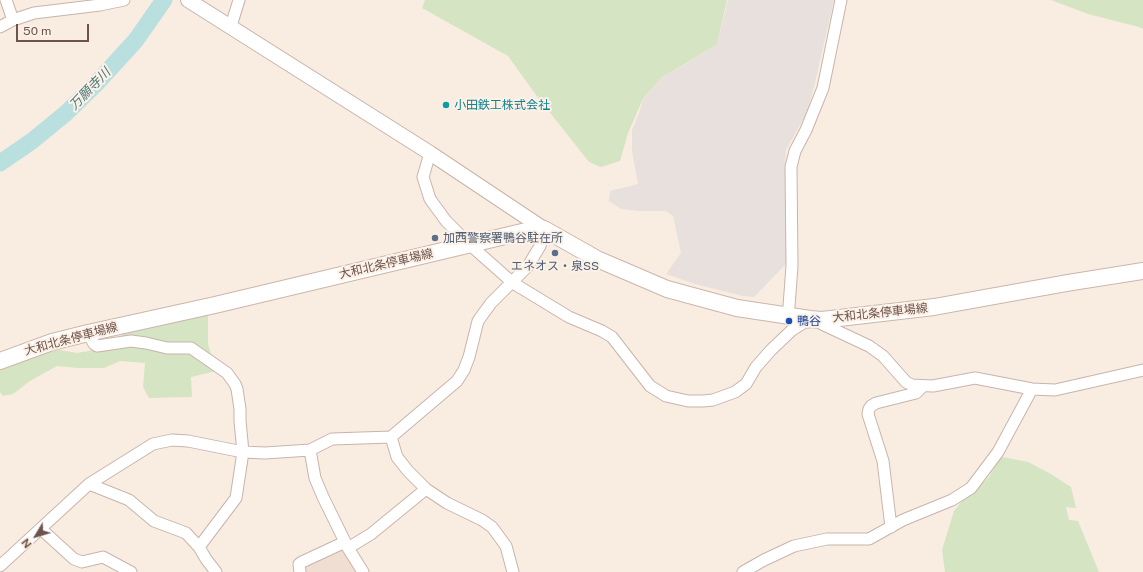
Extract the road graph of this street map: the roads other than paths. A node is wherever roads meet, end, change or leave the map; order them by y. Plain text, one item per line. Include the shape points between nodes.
1 (6, 0) edge
2 (124, 0) edge
3 (239, 0) edge
4 (841, 0) edge
5 (189, 1) edge
6 (13, 20) junction
7 (231, 26) junction
8 (0, 27) edge
9 (430, 153) junction
10 (544, 229) junction
11 (469, 244) junction
12 (1143, 271) edge
13 (513, 283) junction
14 (787, 316) junction
15 (816, 319) junction
16 (88, 333) junction
17 (0, 361) edge
18 (1143, 370) edge
19 (923, 386) junction
20 (1032, 389) junction
21 (391, 437) junction
22 (310, 450) junction
23 (243, 452) junction
24 (89, 484) junction
25 (426, 489) junction
26 (891, 527) junction
27 (40, 529) junction
28 (346, 545) junction
29 (199, 547) junction
30 (0, 566) edge
31 (131, 572) edge
32 (216, 572) edge
33 (300, 572) edge
34 (362, 572) edge
35 (513, 572) edge
36 (743, 572) edge

1 - 6 street
2 - 6 street via 34,13
3 - 7 street
4 - 14 street via 823,88 795,151 792,167 792,266
5 - 7 street
6 - 8 street
7 - 9 street
9 - 10 street
9 - 11 street via 423,177 430,199
10 - 11 main road, 大和北条停車場線
10 - 13 street via 540,246 528,266
10 - 14 main road, 大和北条停車場線 via 597,259 667,289 701,300
11 - 13 street
11 - 16 main road, 大和北条停車場線
12 - 15 main road, 大和北条停車場線 via 934,307
13 - 15 street via 569,317 607,334 618,344 650,386 666,396 688,401 713,400 735,392 746,384 756,367 792,330
13 - 21 street via 478,321 469,357 457,381
14 - 15 main road, 大和北条停車場線
15 - 19 street via 869,346 883,356 906,382
16 - 17 main road, 大和北条停車場線 via 52,342
16 - 23 street via 97,346 137,341 167,348 191,348 227,373 237,389
18 - 20 street via 1067,388
19 - 20 street via 974,378
19 - 26 street via 916,393 876,403 868,414 883,461
20 - 26 street via 998,452 971,488 952,500
21 - 22 street via 332,439
21 - 25 street via 397,457
22 - 23 street via 265,454
22 - 28 street via 315,478 322,497
23 - 24 street via 188,440 159,442
23 - 29 street via 236,498
24 - 27 street
24 - 29 street via 129,500 154,521 186,533
25 - 28 street via 371,534
25 - 35 street via 447,504 492,527 506,546
26 - 36 street via 869,539 827,539 794,546
27 - 30 street
27 - 31 street via 74,559 82,562 103,558
28 - 33 street via 302,562 299,564
28 - 34 street
29 - 32 street

